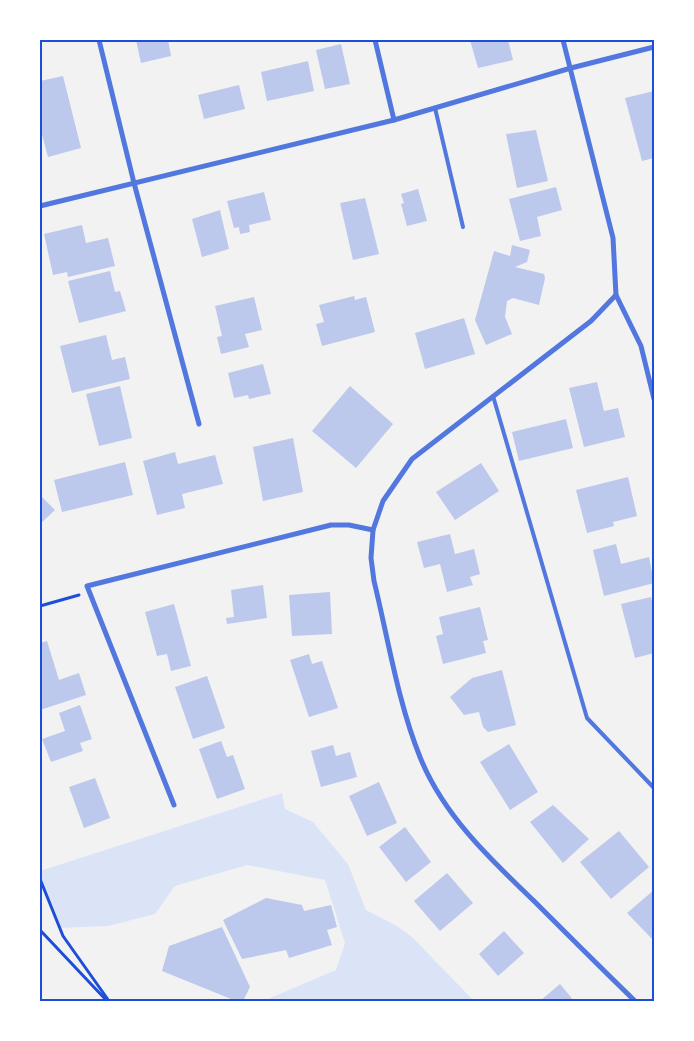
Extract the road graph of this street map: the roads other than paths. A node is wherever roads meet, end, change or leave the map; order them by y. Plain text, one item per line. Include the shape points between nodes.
1 (99, 40) edge
2 (375, 40) edge
3 (564, 40) edge
4 (654, 47) edge
5 (570, 68) junction
6 (435, 108) junction
7 (394, 120) junction
8 (134, 183) junction
9 (40, 206) edge
10 (464, 227) dead end
11 (616, 295) junction
12 (493, 396) junction
13 (654, 399) edge
14 (200, 424) dead end
15 (373, 530) junction
16 (654, 788) edge
17 (174, 804) dead end
18 (635, 1001) edge

1 - 8 street
2 - 7 street
3 - 5 street
4 - 5 street
5 - 6 street
5 - 11 street via 613,238
6 - 7 street
6 - 10 lane
7 - 8 street
8 - 9 street
8 - 14 street
11 - 12 street via 591,321
11 - 13 street via 641,346
12 - 15 street via 412,460 383,501
12 - 16 lane via 588,718
15 - 17 street via 349,525 331,526 87,586
15 - 18 street via 371,558 374,581 410,731 432,781 462,827 485,854

